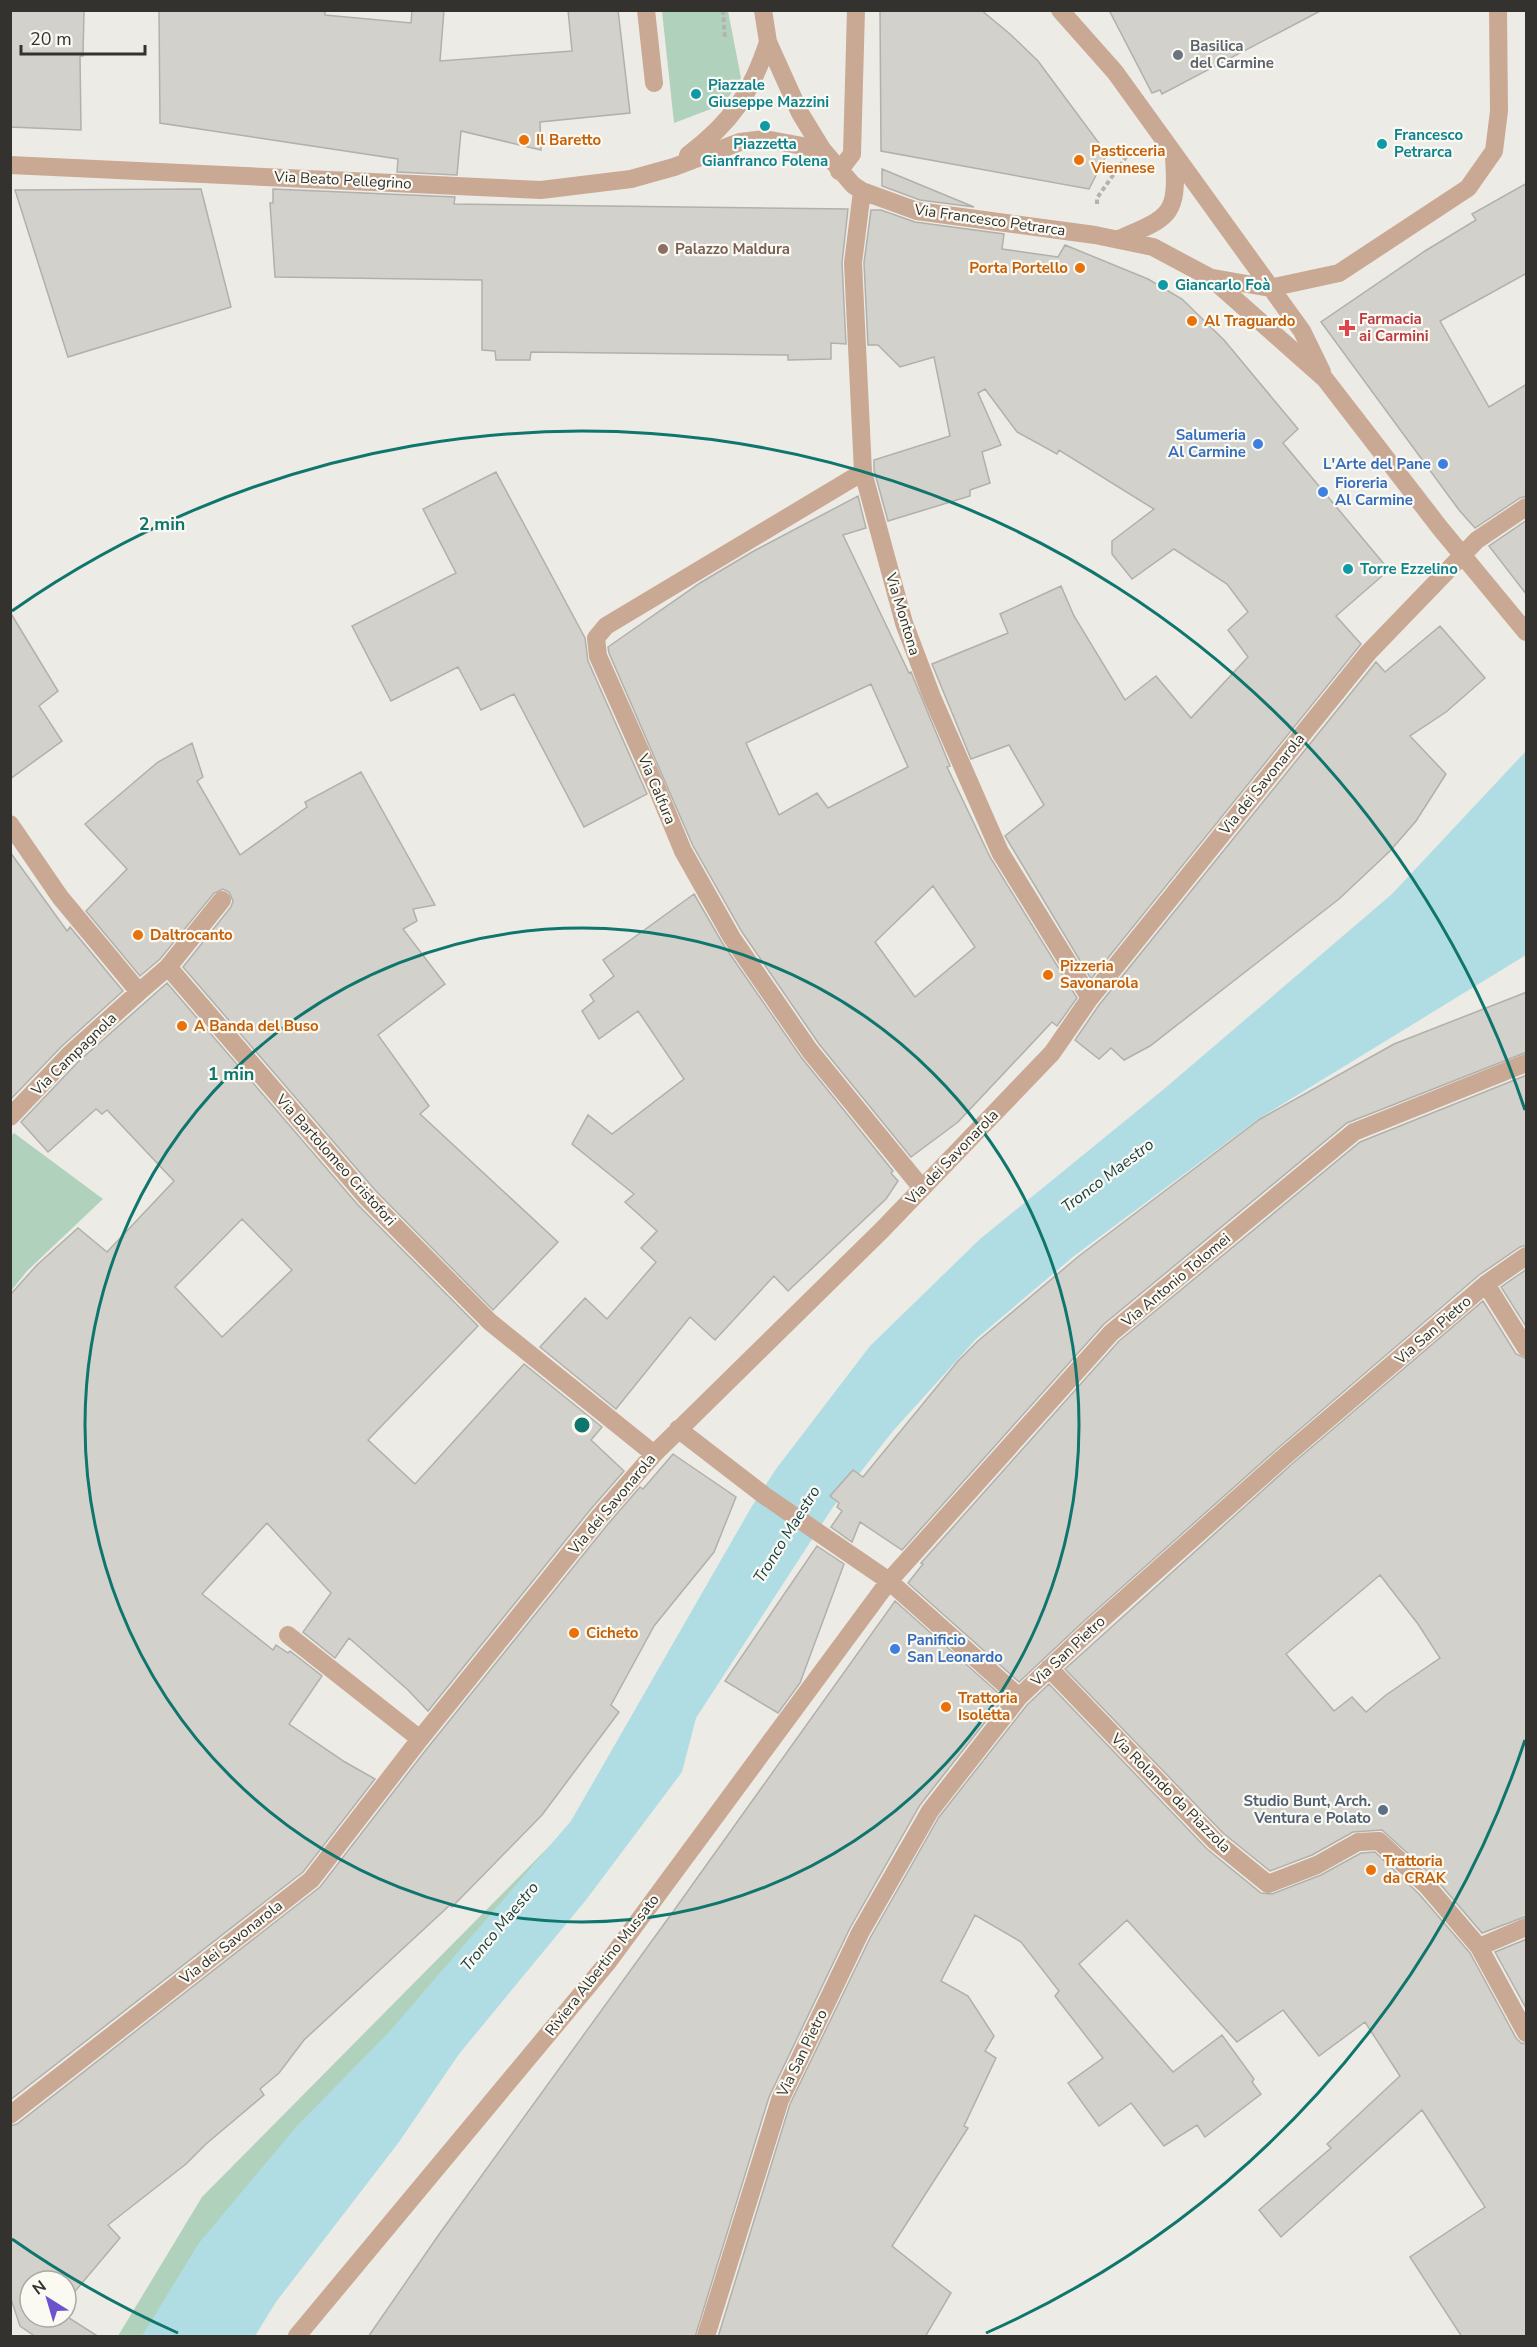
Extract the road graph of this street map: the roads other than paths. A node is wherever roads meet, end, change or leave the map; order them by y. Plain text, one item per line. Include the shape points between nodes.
1 (646, 10) edge
2 (763, 10) edge
3 (856, 10) edge
4 (1060, 10) edge
5 (1498, 10) edge
6 (768, 42) junction
7 (654, 83) dead end
8 (1174, 157) junction
9 (10, 165) edge
10 (834, 165) junction
11 (674, 167) junction
12 (862, 191) junction
13 (1119, 239) junction
14 (1211, 278) junction
15 (1270, 288) junction
16 (1325, 379) junction
17 (863, 472) junction
18 (1527, 507) edge
19 (1461, 555) junction
20 (1527, 632) edge
21 (10, 824) edge
22 (222, 900) dead end
23 (168, 967) junction
24 (139, 992) junction
25 (1090, 998) junction
26 (1527, 1063) edge
27 (10, 1117) edge
28 (921, 1187) junction
29 (1527, 1256) edge
30 (1486, 1284) junction
31 (1527, 1348) edge
32 (678, 1429) junction
33 (654, 1454) junction
34 (890, 1581) junction
35 (288, 1635) dead end
36 (1049, 1668) junction
37 (1019, 1697) junction
38 (420, 1739) junction
39 (1527, 1927) edge
40 (1479, 1947) junction
41 (1527, 2033) edge
42 (12, 2110) edge
43 (297, 2337) edge
44 (706, 2337) edge

1 - 7 street
2 - 6 street
3 - 10 street via 852,154
4 - 8 street, Via Francesco Petrarca via 1115,72
5 - 15 street via 1499,111 1494,151 1468,188 1339,273
6 - 10 street, Via Francesco Petrarca via 800,113
6 - 11 street, Via Beato Pellegrino via 757,76 734,113 711,138
8 - 13 street via 1176,186 1169,210 1147,227
8 - 15 street, Via Francesco Petrarca
9 - 11 street, Via Beato Pellegrino via 541,190 631,179
10 - 11 street, Via Beato Pellegrino via 808,147 765,140 740,142
10 - 12 street, Via Francesco Petrarca
12 - 13 street, Via Francesco Petrarca via 917,211
12 - 17 street, Via Montona via 853,263
13 - 14 street, Via Francesco Petrarca via 1153,247
14 - 15 street
14 - 16 street, Via Francesco Petrarca
15 - 16 street, Via Francesco Petrarca via 1302,331
16 - 19 street, Via Francesco Petrarca
17 - 25 street, Via Montona via 904,623 932,697 1000,852
17 - 28 street, Via Calfura via 631,610 606,626 596,638 598,656 683,851 732,938 810,1051
18 - 19 street, Via dei Savonarola
19 - 20 street, Via Francesco Petrarca
19 - 25 street, Via dei Savonarola via 1368,653
21 - 24 street via 60,897
22 - 23 street
23 - 24 street
23 - 33 street, Via Bartolomeo Cristofori via 367,1198 490,1322
24 - 27 street, Via Campagnola via 70,1054
25 - 28 street, Via dei Savonarola via 1052,1053
26 - 34 street, Via Antonio Tolomei via 1354,1132 1112,1333
28 - 32 street, Via dei Savonarola
29 - 30 street, Via San Pietro
30 - 31 street
30 - 36 street, Via San Pietro via 1285,1456
32 - 33 street, Via dei Savonarola
32 - 34 street via 765,1496
33 - 38 street, Via dei Savonarola
34 - 37 street
34 - 43 street, Riviera Albertino Mussato via 608,1962
35 - 38 street
36 - 37 street, Via San Pietro
36 - 40 street, Via Rolando da Piazzola via 1215,1841 1268,1884 1317,1865 1358,1842 1379,1841 1427,1886
37 - 44 street, Via San Pietro via 930,1811 855,1944 780,2100
38 - 42 street, Via dei Savonarola via 311,1880
39 - 40 street
40 - 41 street, Via Rolando da Piazzola

